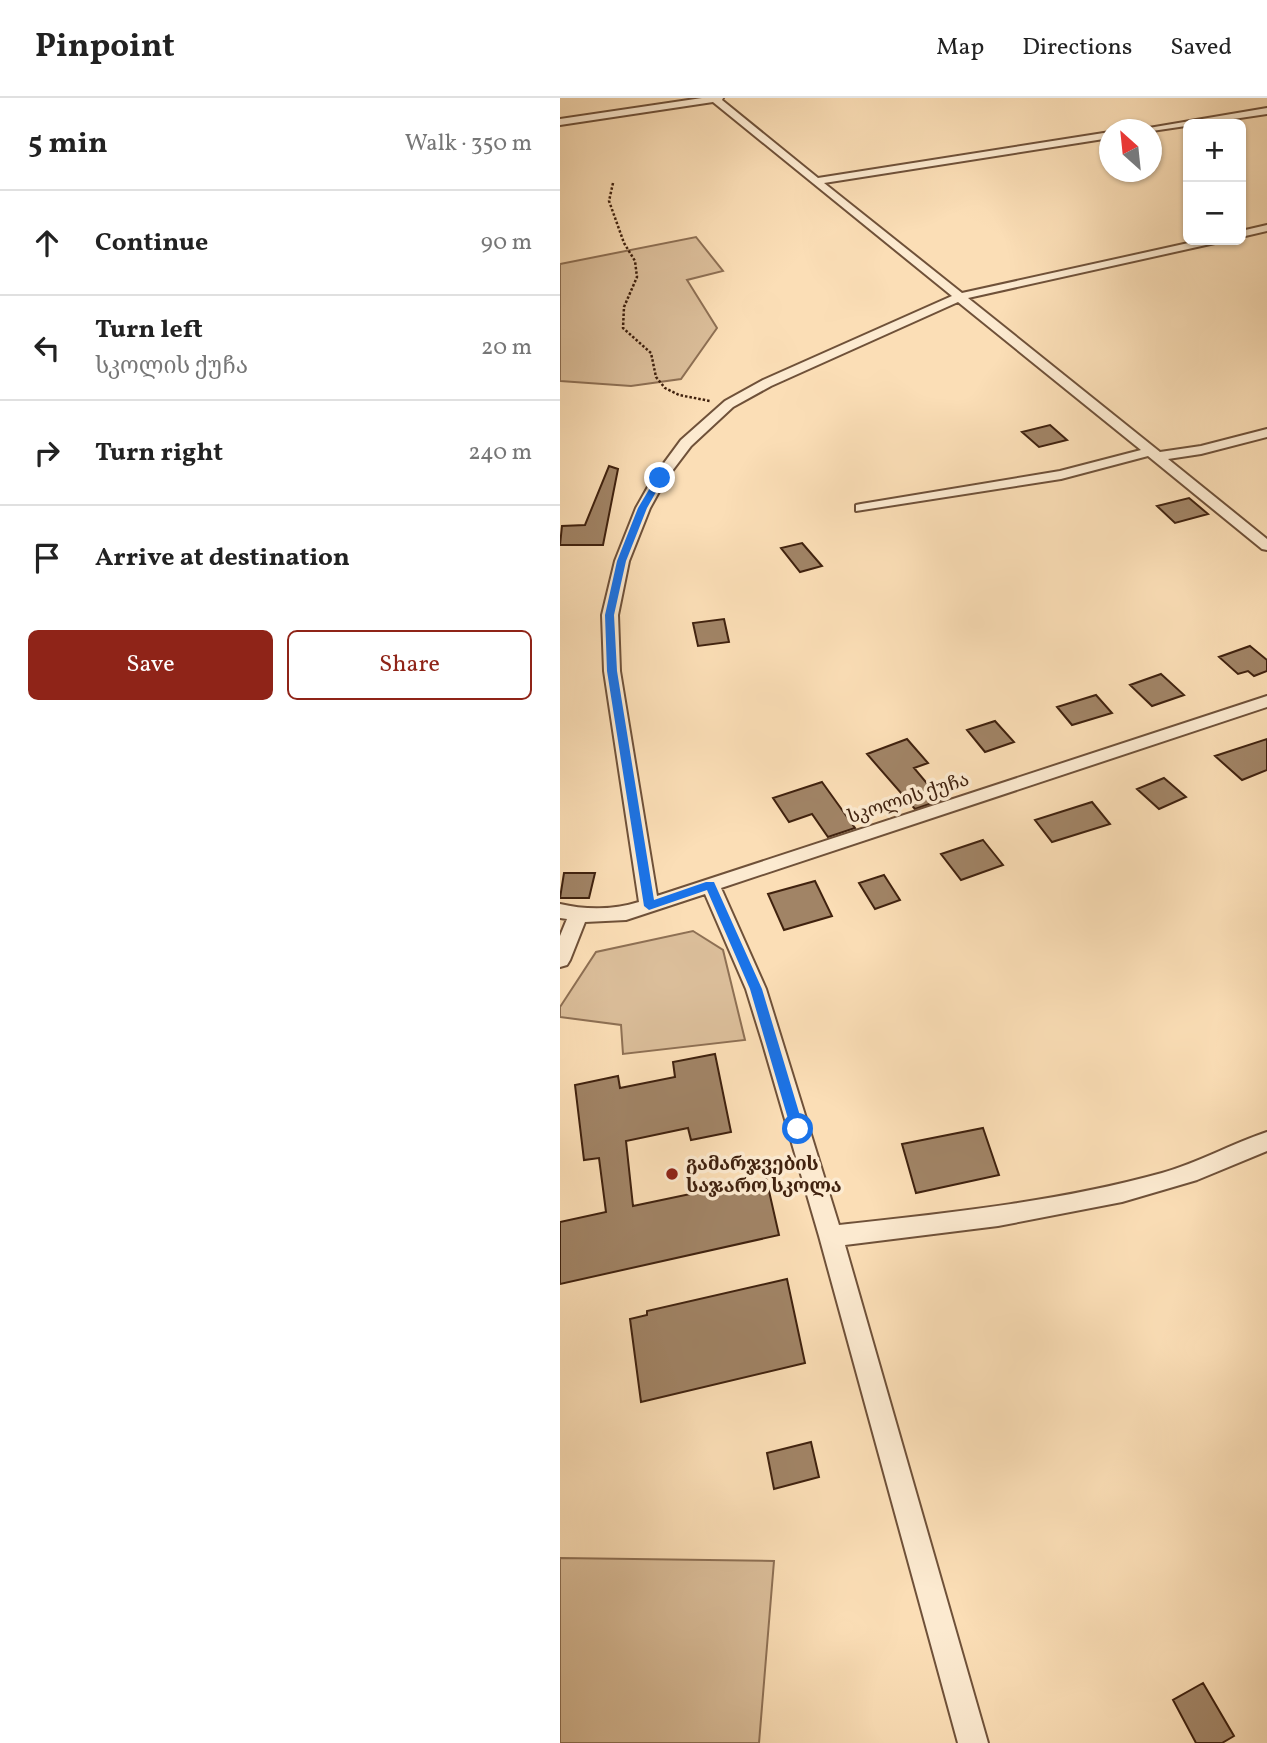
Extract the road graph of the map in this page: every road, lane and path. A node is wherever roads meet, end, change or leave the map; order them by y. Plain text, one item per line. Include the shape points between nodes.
1 (717, 98) edge
2 (1267, 111) edge
3 (560, 122) edge
4 (1162, 127) edge
5 (1099, 137) edge
6 (815, 181) junction
7 (613, 183) dead end
8 (1267, 228) edge
9 (1246, 233) edge
10 (1193, 245) edge
11 (959, 297) junction
12 (729, 404) junction
13 (1267, 433) edge
14 (1152, 455) junction
15 (861, 508) dead end
16 (1267, 546) edge
17 (1267, 701) edge
18 (710, 885) junction
19 (649, 906) junction
20 (569, 913) edge
21 (560, 960) edge
22 (1267, 1141) edge
23 (831, 1236) junction
24 (972, 1743) edge

1 - 3 street
1 - 6 street
2 - 4 street
5 - 6 street
6 - 11 street
7 - 12 path via 609,201 635,261 637,277 624,307 623,328 649,350 660,385 676,394
8 - 9 street
10 - 11 street
11 - 12 street
11 - 14 street
12 - 19 street via 686,443 643,508 622,561 610,615 612,671
13 - 14 street via 1200,450
14 - 15 street
14 - 16 street
17 - 18 street, სკოლის ქუჩა
18 - 19 street, სკოლის ქუჩა
18 - 23 street via 756,989
19 - 20 street, სკოლის ქუჩა via 626,913
20 - 21 street
22 - 23 street via 1164,1181 1077,1201 941,1225
23 - 24 street

